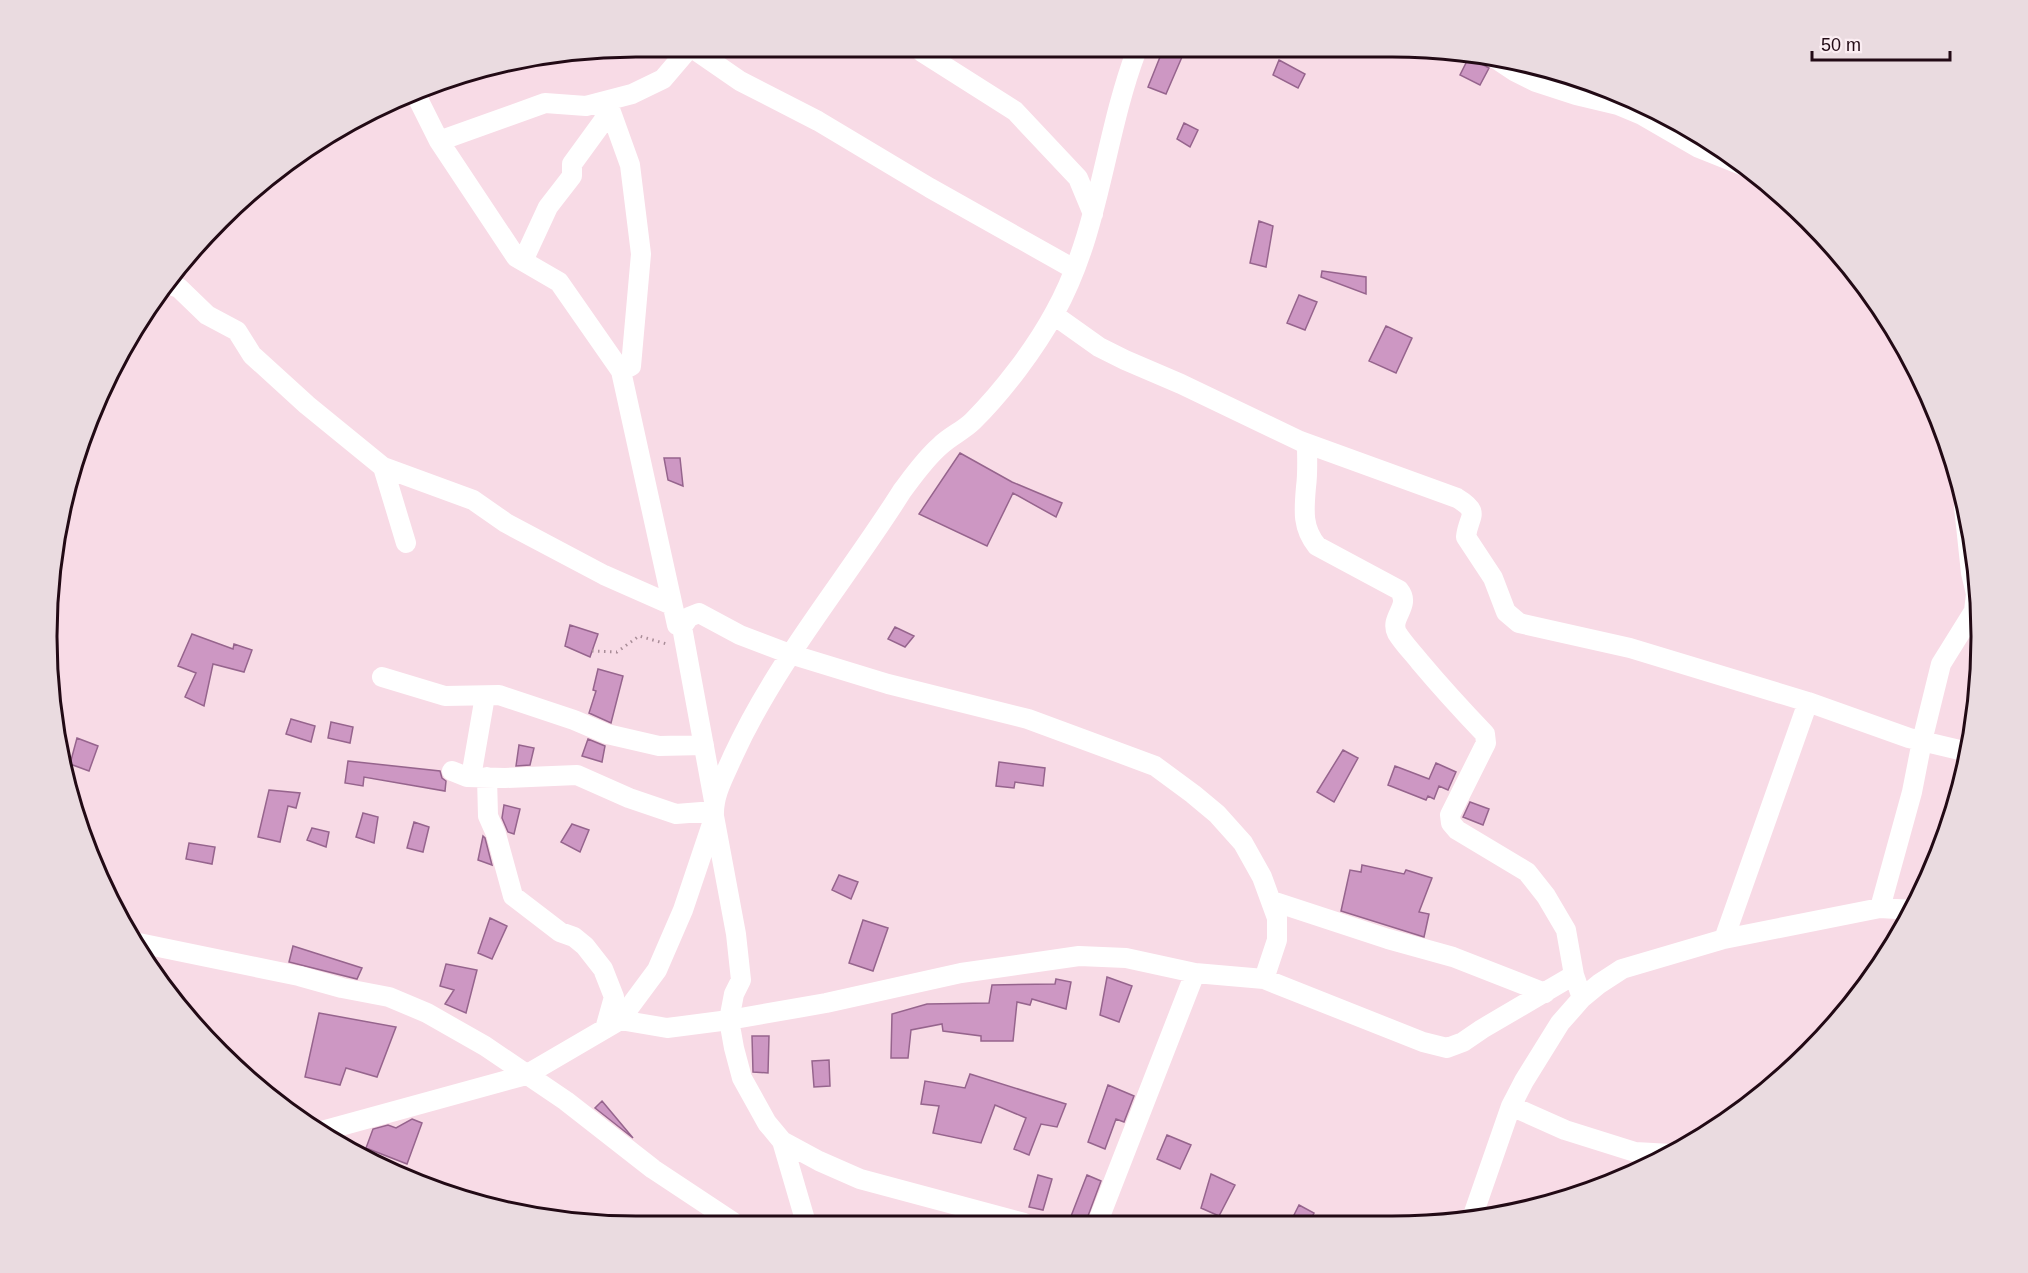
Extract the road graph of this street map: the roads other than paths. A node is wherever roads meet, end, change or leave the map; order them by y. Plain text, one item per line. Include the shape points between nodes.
1 (682, 57) edge
2 (705, 57) edge
3 (930, 57) edge
4 (1134, 57) edge
5 (1512, 70) edge
6 (418, 100) edge
7 (607, 101) junction
8 (439, 141) junction
9 (1707, 151) edge
10 (1093, 214) junction
11 (523, 261) junction
12 (1074, 269) junction
13 (175, 287) edge
14 (1054, 315) junction
15 (621, 371) junction
16 (1307, 444) junction
17 (383, 467) junction
18 (406, 543) dead end
19 (672, 605) junction
20 (1970, 617) edge
21 (682, 627) junction
22 (790, 654) junction
23 (382, 677) dead end
24 (484, 696) junction
25 (1808, 702) junction
26 (1922, 741) junction
27 (704, 746) junction
28 (1960, 750) edge
29 (452, 771) dead end
30 (479, 777) junction
31 (714, 810) junction
32 (1272, 901) junction
33 (1880, 908) junction
34 (1902, 909) edge
35 (1724, 939) junction
36 (147, 945) edge
37 (1195, 973) junction
38 (1574, 975) junction
39 (1264, 979) junction
40 (1545, 993) junction
41 (1582, 998) junction
42 (729, 1020) junction
43 (613, 1025) junction
44 (526, 1075) junction
45 (1511, 1106) junction
46 (332, 1128) edge
47 (782, 1141) junction
48 (1653, 1153) edge
49 (1475, 1210) edge
50 (724, 1216) edge
51 (804, 1216) edge
52 (998, 1216) edge
53 (1101, 1216) edge

1 - 7 street via 663,79
2 - 12 street via 740,81 818,121
3 - 10 street via 1016,111 1078,178
4 - 10 street via 1124,83
5 - 9 street via 1536,82 1642,115
6 - 8 street
7 - 8 street via 586,106 546,103
7 - 11 street via 604,120 572,164 572,176 548,207
7 - 15 street via 630,165 641,254 631,366
8 - 11 street via 516,257
10 - 12 street
11 - 15 street via 559,282
12 - 14 street
13 - 17 street via 207,315 237,331 252,356
14 - 16 street via 1099,348
14 - 22 street via 986,407 919,468
15 - 19 street
16 - 25 street via 1468,505 1473,516 1466,537 1492,578 1506,612 1519,623 1630,648
16 - 38 street via 1304,503 1310,537 1317,546 1399,590 1404,602 1395,622 1398,635 1485,734 1486,743 1450,815 1451,823 1527,872 1536,882 1566,930
17 - 18 street
17 - 19 street via 473,500 506,523 585,565
19 - 21 street via 677,625
20 - 26 street via 1941,664
21 - 22 street via 689,616 699,613 740,635
21 - 27 street
22 - 31 street via 744,733 718,790
22 - 32 street via 888,684 1028,719 1155,766 1217,814 1243,843
23 - 24 street via 445,696
24 - 27 street via 499,695 617,736 659,746
24 - 30 street
25 - 26 street
25 - 35 street
26 - 28 street
26 - 33 street
27 - 31 street
29 - 30 street
30 - 31 street via 577,775 676,814
30 - 43 street via 513,896 560,932 574,937 603,969 614,997
31 - 42 street via 741,980
31 - 43 street via 683,910 657,970
32 - 39 street via 1277,940
32 - 40 street via 1453,957
33 - 34 street
33 - 35 street
35 - 41 street via 1622,969
36 - 44 street via 389,997 485,1046
37 - 39 street
37 - 42 street via 1126,958 1079,956 961,973
37 - 53 street
38 - 40 street
38 - 41 street
39 - 40 street via 1447,1048
41 - 45 street via 1560,1023
42 - 43 street via 666,1028
42 - 47 street via 742,1078 767,1123
43 - 44 street
44 - 46 street
44 - 50 street
45 - 48 street via 1565,1130 1635,1152
45 - 49 street
47 - 51 street
47 - 52 street via 860,1179

